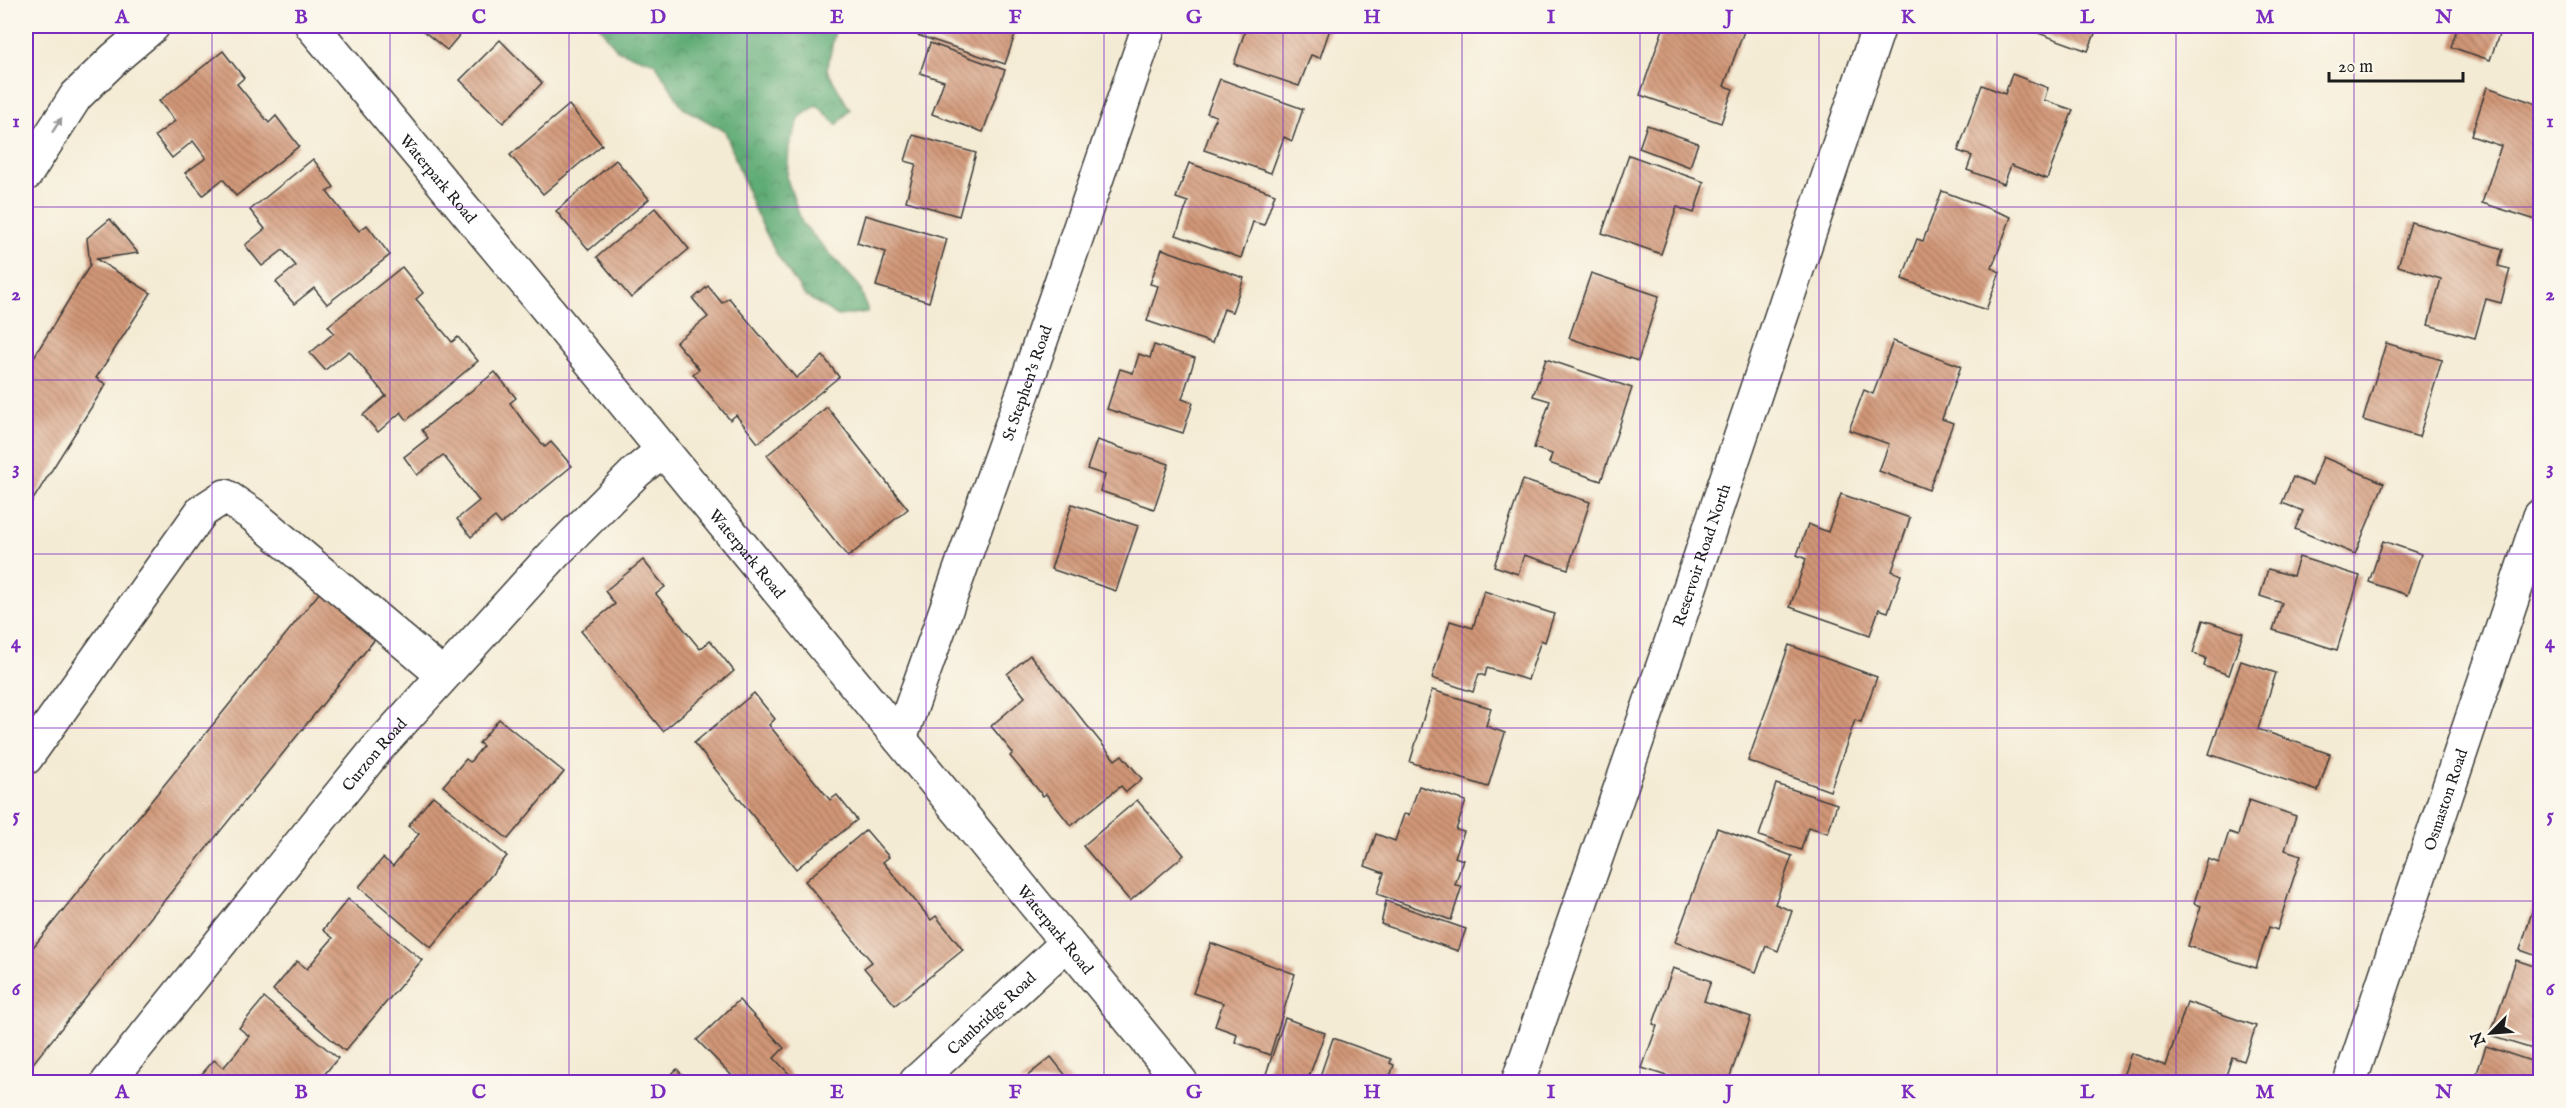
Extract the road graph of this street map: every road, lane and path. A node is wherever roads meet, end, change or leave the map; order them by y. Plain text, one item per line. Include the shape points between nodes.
1 (153, 26) edge
2 (312, 26) edge
3 (1149, 26) edge
4 (1879, 26) edge
5 (26, 174) edge
6 (663, 450) junction
7 (2541, 516) edge
8 (443, 675) junction
9 (900, 739) junction
10 (26, 758) edge
11 (1066, 944) junction
12 (108, 1083) edge
13 (916, 1083) edge
14 (1181, 1083) edge
15 (1518, 1083) edge
16 (2350, 1083) edge

5 -> 1 street via 76,96
2 - 6 street, Waterpark Road
3 - 9 street, St Stephen's Road
4 - 15 street, Reservoir Road North
6 - 8 street, Curzon Road via 557,551
6 - 9 street, Waterpark Road
7 - 16 street, Osmaston Road
8 - 10 street via 253,515 225,496 202,510
8 - 12 street, Curzon Road via 376,750
9 - 11 street, Waterpark Road
11 - 13 street, Cambridge Road
11 - 14 street, Waterpark Road

